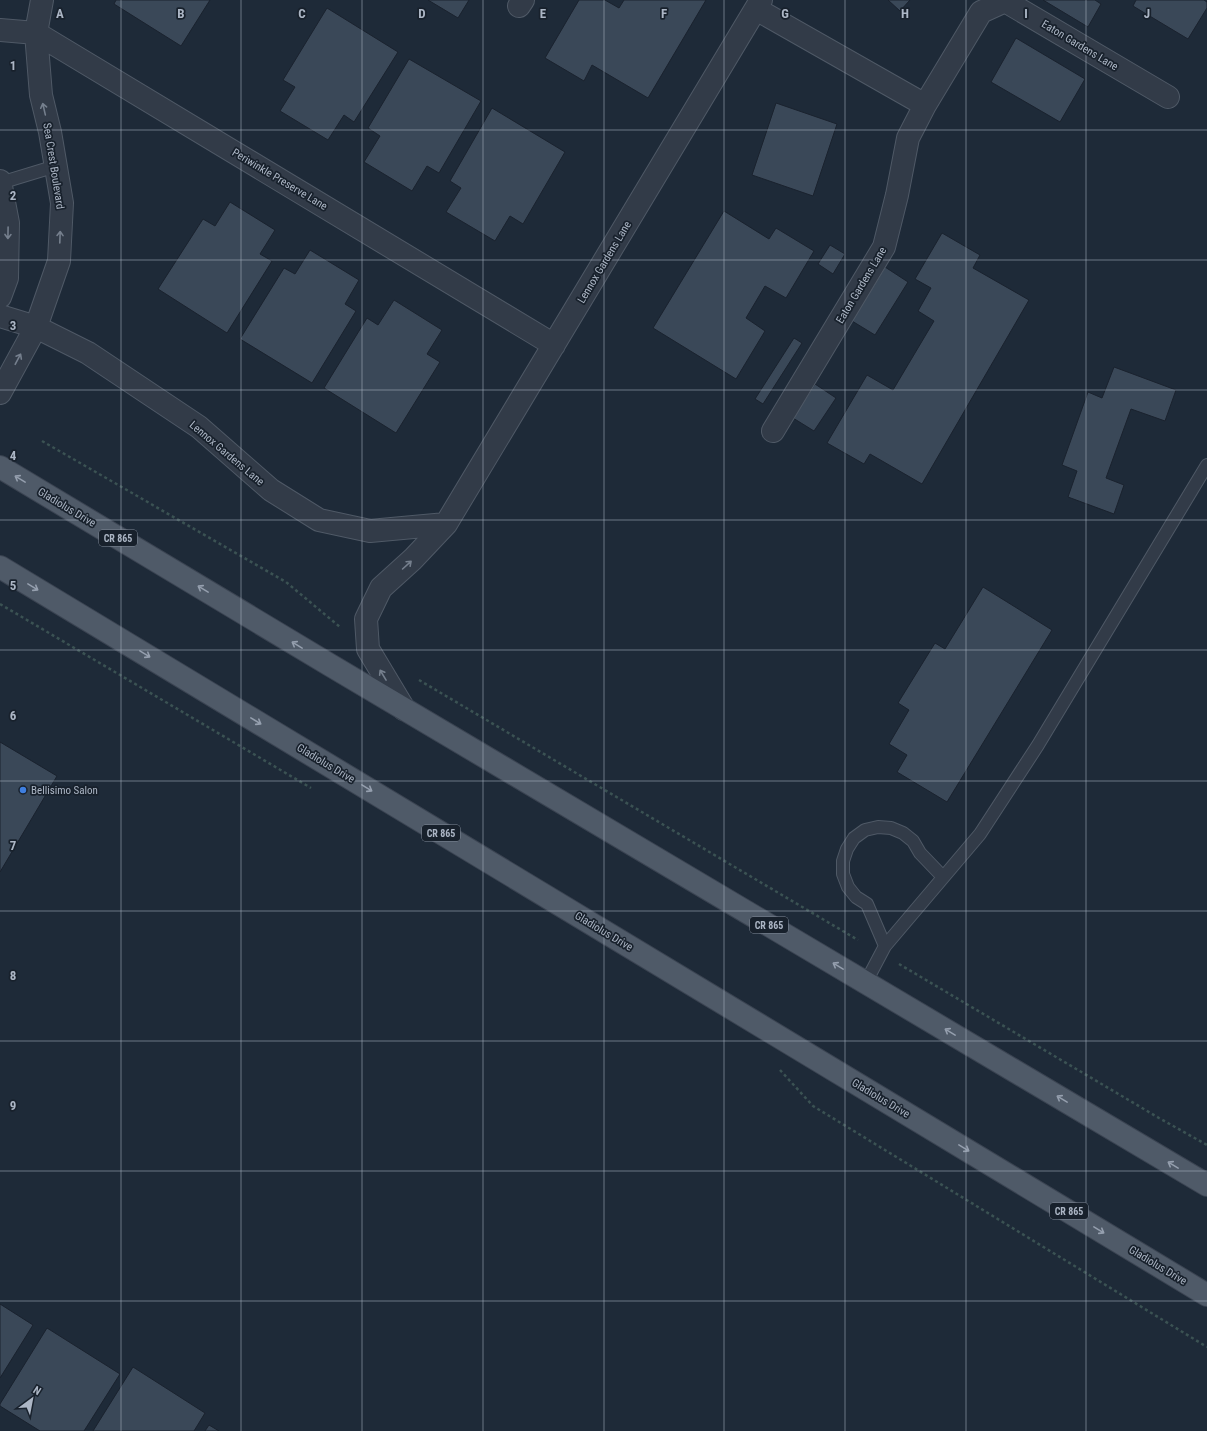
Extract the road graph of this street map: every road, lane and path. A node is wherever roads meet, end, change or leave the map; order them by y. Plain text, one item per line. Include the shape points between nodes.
1 (42, 0) edge
2 (758, 4) edge
3 (0, 30) edge
4 (36, 33) junction
5 (1168, 97) dead end
6 (925, 105) junction
7 (56, 166) junction
8 (0, 182) edge
9 (0, 297) edge
10 (0, 316) edge
11 (36, 327) junction
12 (554, 345) junction
13 (0, 393) edge
14 (773, 431) dead end
15 (42, 441) dead end
16 (1207, 465) edge
17 (0, 467) edge
18 (446, 524) junction
19 (0, 567) edge
20 (0, 604) edge
21 (368, 649) junction
22 (416, 678) dead end
23 (404, 709) junction
24 (316, 791) dead end
25 (943, 877) junction
26 (883, 950) junction
27 (866, 982) junction
28 (776, 1066) dead end
29 (1207, 1145) edge
30 (1207, 1185) edge
31 (1207, 1295) edge
32 (1207, 1348) edge

1 - 4 street, Sea Crest Boulevard
2 - 6 street
2 - 12 street, Lennox Gardens Lane
3 - 4 street, Periwinkle Preserve Lane
7 -> 4 street, Sea Crest Boulevard via 41,95
4 - 12 street, Periwinkle Preserve Lane
5 - 6 street, Eaton Gardens Lane via 1005,1 981,12
6 - 14 street, Eaton Gardens Lane via 908,138 898,195 884,247
7 - 8 lane
11 -> 7 street, Sea Crest Boulevard via 60,261 62,203
8 -> 9 street via 8,223 7,278
10 - 11 street, Lennox Gardens Lane
13 -> 11 street, Sea Crest Boulevard
11 - 18 street, Lennox Gardens Lane via 88,353 199,427 271,490 319,520 370,531
12 - 18 street, Lennox Gardens Lane
15 - 21 path via 286,582
16 - 25 lane via 1038,745 980,834
23 -> 17 main road, Gladiolus Drive / CR 865
21 -> 18 street, Lennox Gardens Lane via 366,618 381,588
19 -> 31 main road, Gladiolus Drive / CR 865
20 - 24 path
23 -> 21 street, Lennox Gardens Lane
22 - 26 path
27 -> 23 main road, Gladiolus Drive / CR 865
25 - 26 lane
25 - 26 lane via 920,853 913,841 903,833 891,828 878,827 865,830 854,838 846,848 843,874 848,887 856,897 868,904
26 - 27 lane
26 - 29 path
30 -> 27 main road, Gladiolus Drive / CR 865
28 - 32 path via 813,1106

